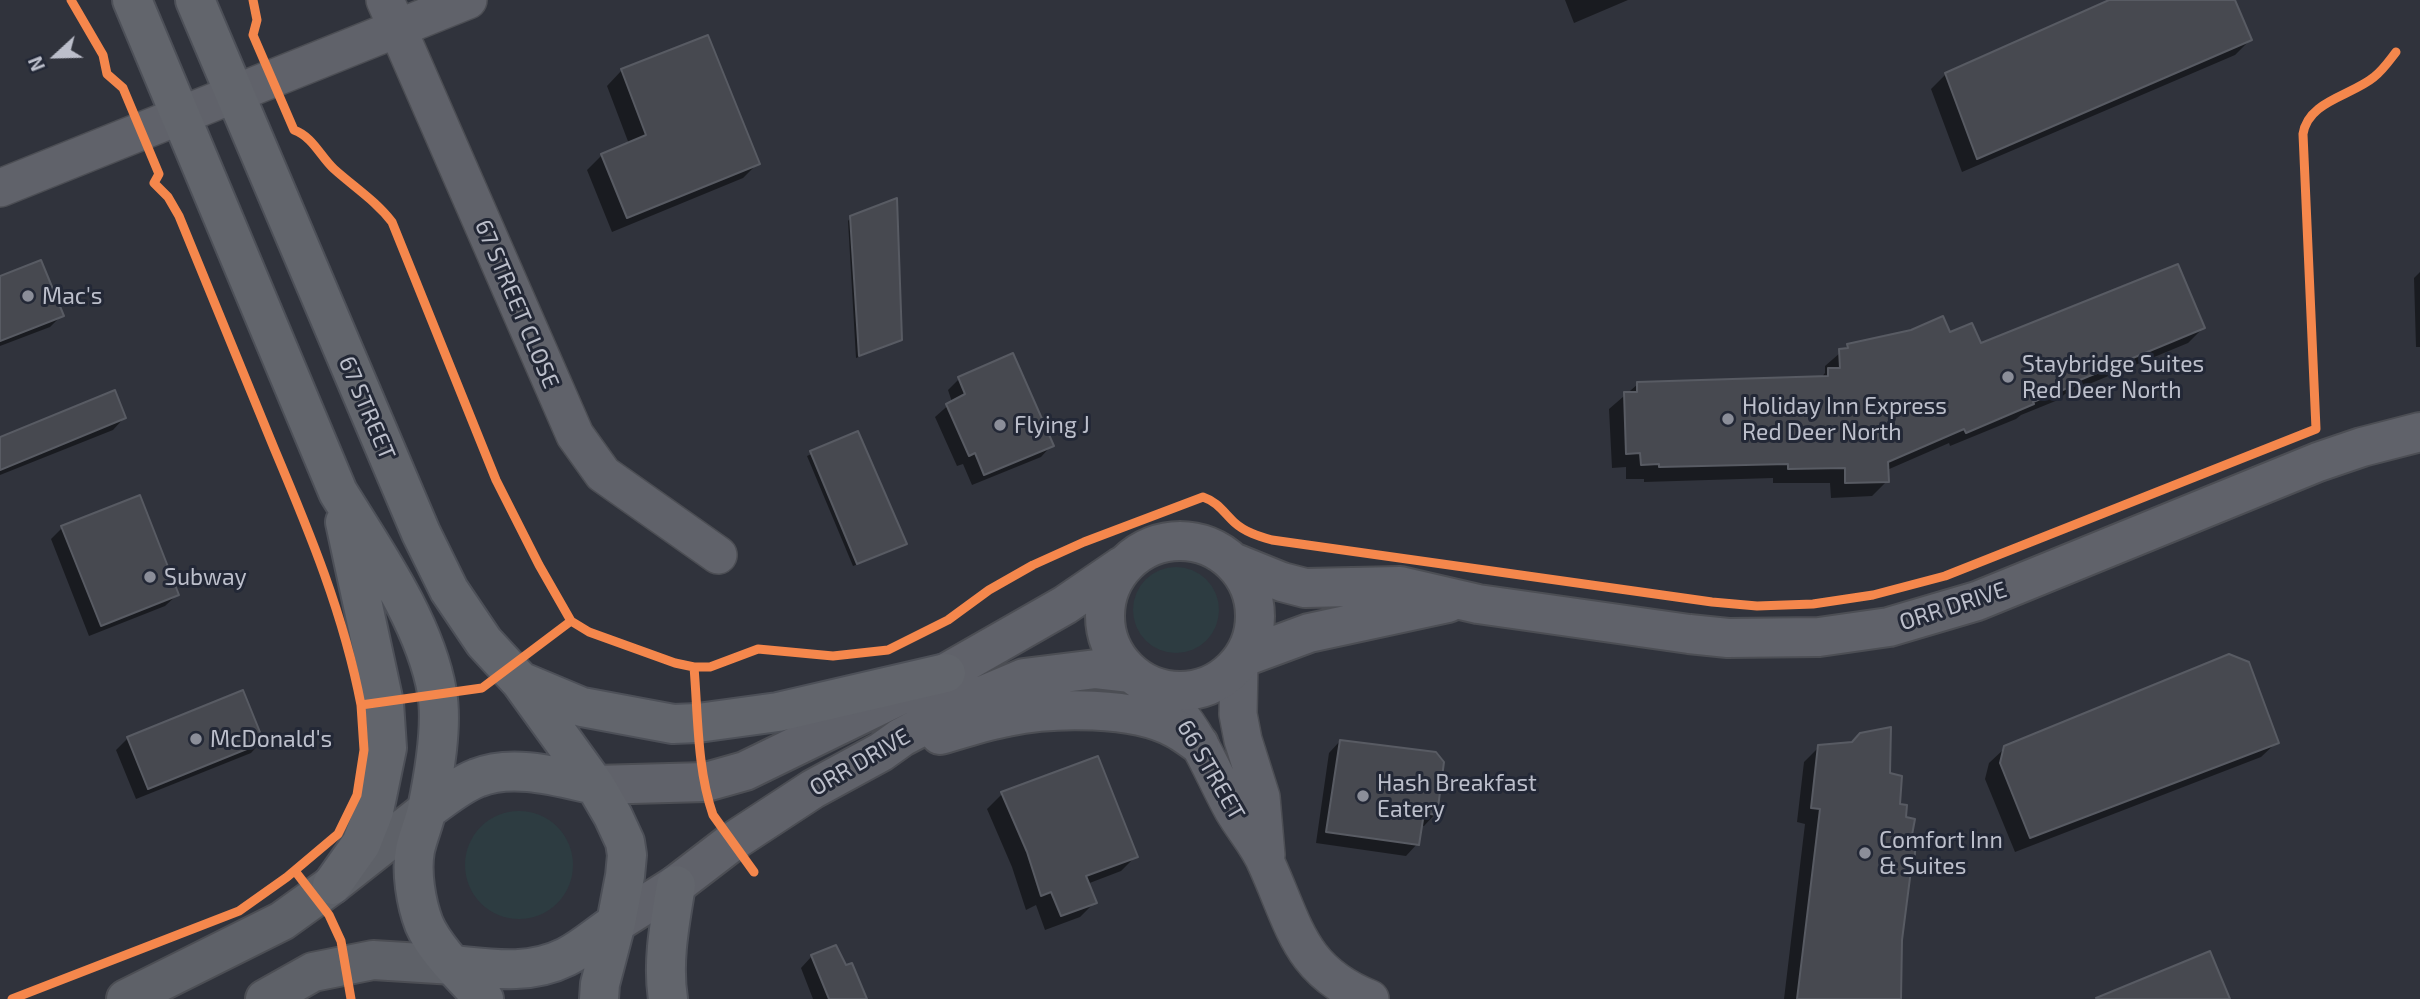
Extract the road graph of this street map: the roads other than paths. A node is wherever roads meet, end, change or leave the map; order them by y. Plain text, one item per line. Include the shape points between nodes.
1 (132, 0) edge
2 (195, 0) edge
3 (468, 0) edge
4 (391, 14) edge
5 (234, 93) junction
6 (180, 114) junction
7 (0, 188) edge
8 (2420, 432) edge
9 (338, 492) junction
10 (718, 555) dead end
11 (1235, 563) junction
12 (1122, 566) junction
13 (1462, 600) junction
14 (1241, 660) junction
15 (946, 673) junction
16 (1139, 678) junction
17 (520, 681) junction
18 (1199, 744) junction
19 (881, 752) junction
20 (595, 785) junction
21 (427, 810) junction
22 (1266, 863) junction
23 (676, 884) junction
24 (332, 885) junction
25 (616, 923) junction
26 (454, 965) junction
27 (126, 999) edge
28 (265, 999) edge
29 (484, 999) edge
30 (599, 999) edge
31 (668, 999) edge
32 (1370, 999) edge

1 - 6 main road
2 - 5 main road, 67 STREET
3 - 4 street
4 - 5 street
4 - 10 street, 67 STREET CLOSE via 575,435 603,474
5 - 6 street
5 - 17 main road, 67 STREET via 421,533 449,590 484,642
6 - 7 street
6 - 9 main road
8 - 13 street, ORR DRIVE via 2318,462 1977,601 1856,633 1819,638 1728,638
9 - 21 main road via 427,650 438,695
9 - 24 main road via 384,703 387,748 374,811 361,844
11 - 12 street via 1199,542 1178,540 1147,547
11 - 13 street, ORR DRIVE via 1305,588 1400,586
11 - 14 street via 1249,584 1255,609 1254,634
12 - 15 street, ORR DRIVE via 1065,605
12 - 16 street via 1104,609 1106,633 1115,655
13 - 14 street, ORR DRIVE via 1309,632
14 - 16 street via 1220,681 1196,690 1171,691
14 - 22 street, 66 STREET via 1238,713 1261,797
15 - 17 main road via 778,712 673,724 582,707
15 - 20 street, ORR DRIVE via 729,778
16 - 18 street, 66 STREET via 1174,707
16 - 19 street, ORR DRIVE via 1096,669 1024,678 913,731
17 - 20 main road, 67 STREET
18 - 19 street via 1175,728 1124,713 1050,711 1007,716
18 - 22 street, 66 STREET
19 - 23 street, ORR DRIVE via 813,789
20 - 21 main road via 539,772 505,773 479,777
20 - 25 main road via 625,842 627,855
21 - 24 main road
21 - 26 main road via 415,852 419,905 424,926
22 - 32 street, 66 STREET via 1308,954 1326,975
23 - 25 street, ORR DRIVE
23 - 31 main road via 668,935
24 - 27 main road via 282,920
25 - 26 main road via 568,956 537,968 503,971
25 - 30 main road
26 - 28 main road via 373,960 313,972
26 - 29 main road

